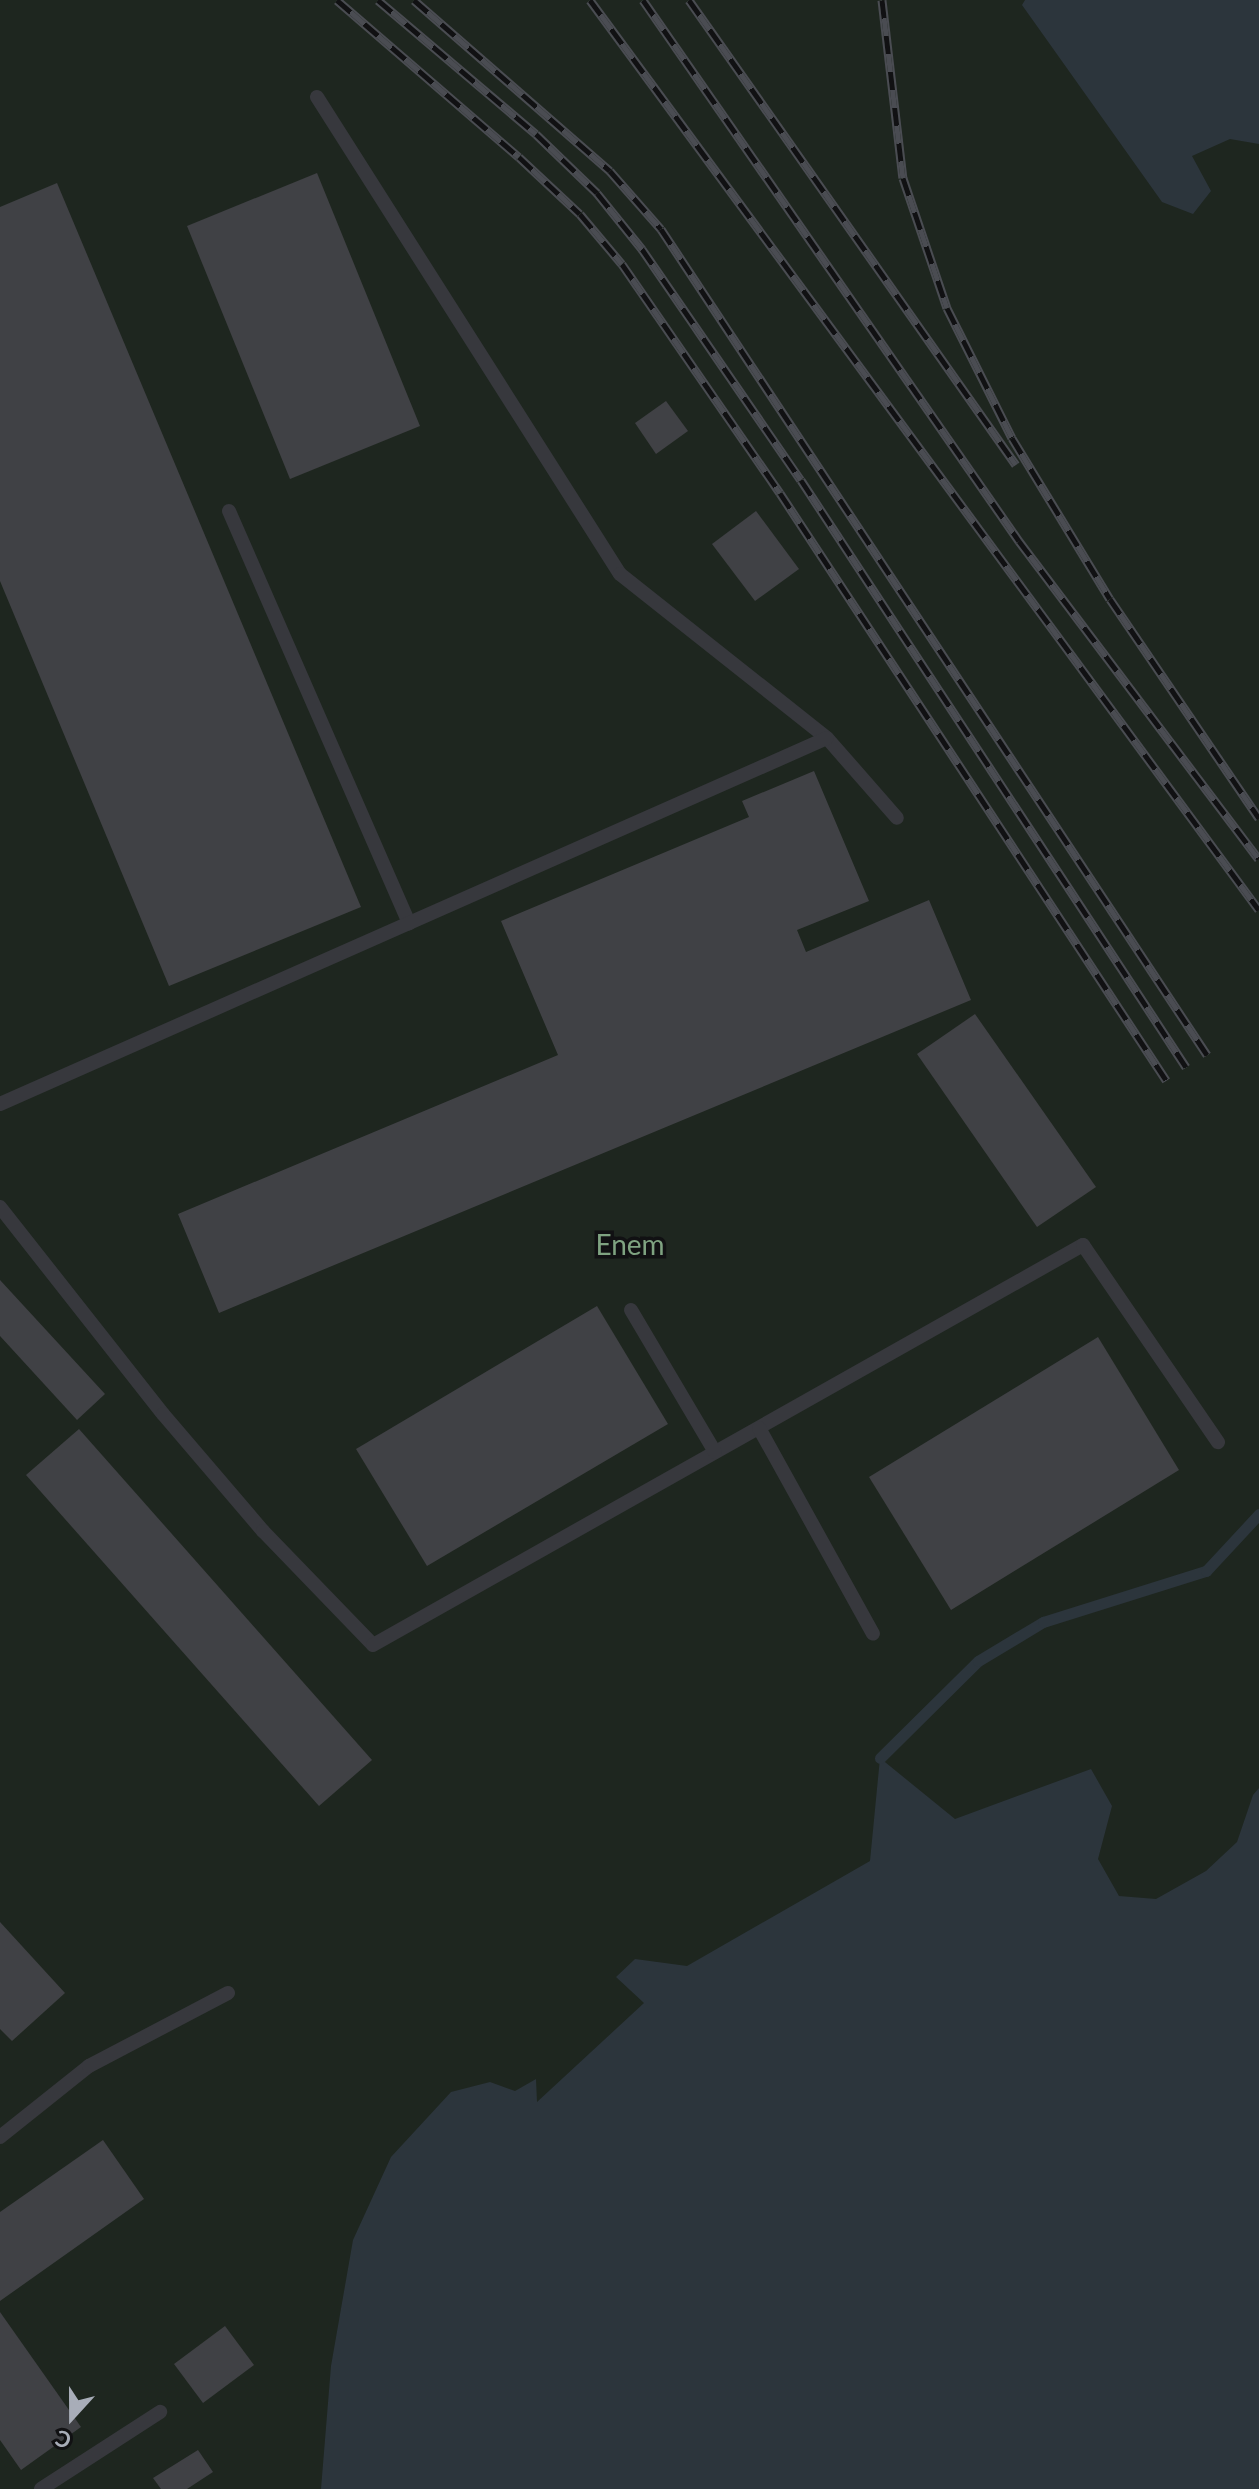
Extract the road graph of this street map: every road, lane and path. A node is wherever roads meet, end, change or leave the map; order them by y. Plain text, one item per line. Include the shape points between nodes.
1 (317, 97) dead end
2 (229, 511) dead end
3 (827, 738) junction
4 (897, 818) dead end
5 (409, 923) junction
6 (0, 1104) edge
7 (0, 1207) edge
8 (631, 1310) dead end
9 (759, 1428) junction
10 (1218, 1442) dead end
11 (715, 1452) junction
12 (873, 1634) dead end
13 (228, 1993) dead end
14 (0, 2137) edge
15 (160, 2412) dead end
16 (41, 2489) edge

1 - 3 lane via 620,574
2 - 5 lane
3 - 4 lane
3 - 5 lane
5 - 6 lane
7 - 11 lane via 163,1414 263,1531 373,1645
8 - 11 lane
9 - 10 lane via 1083,1245
9 - 11 lane
9 - 12 lane
13 - 14 lane via 89,2066
15 - 16 lane

